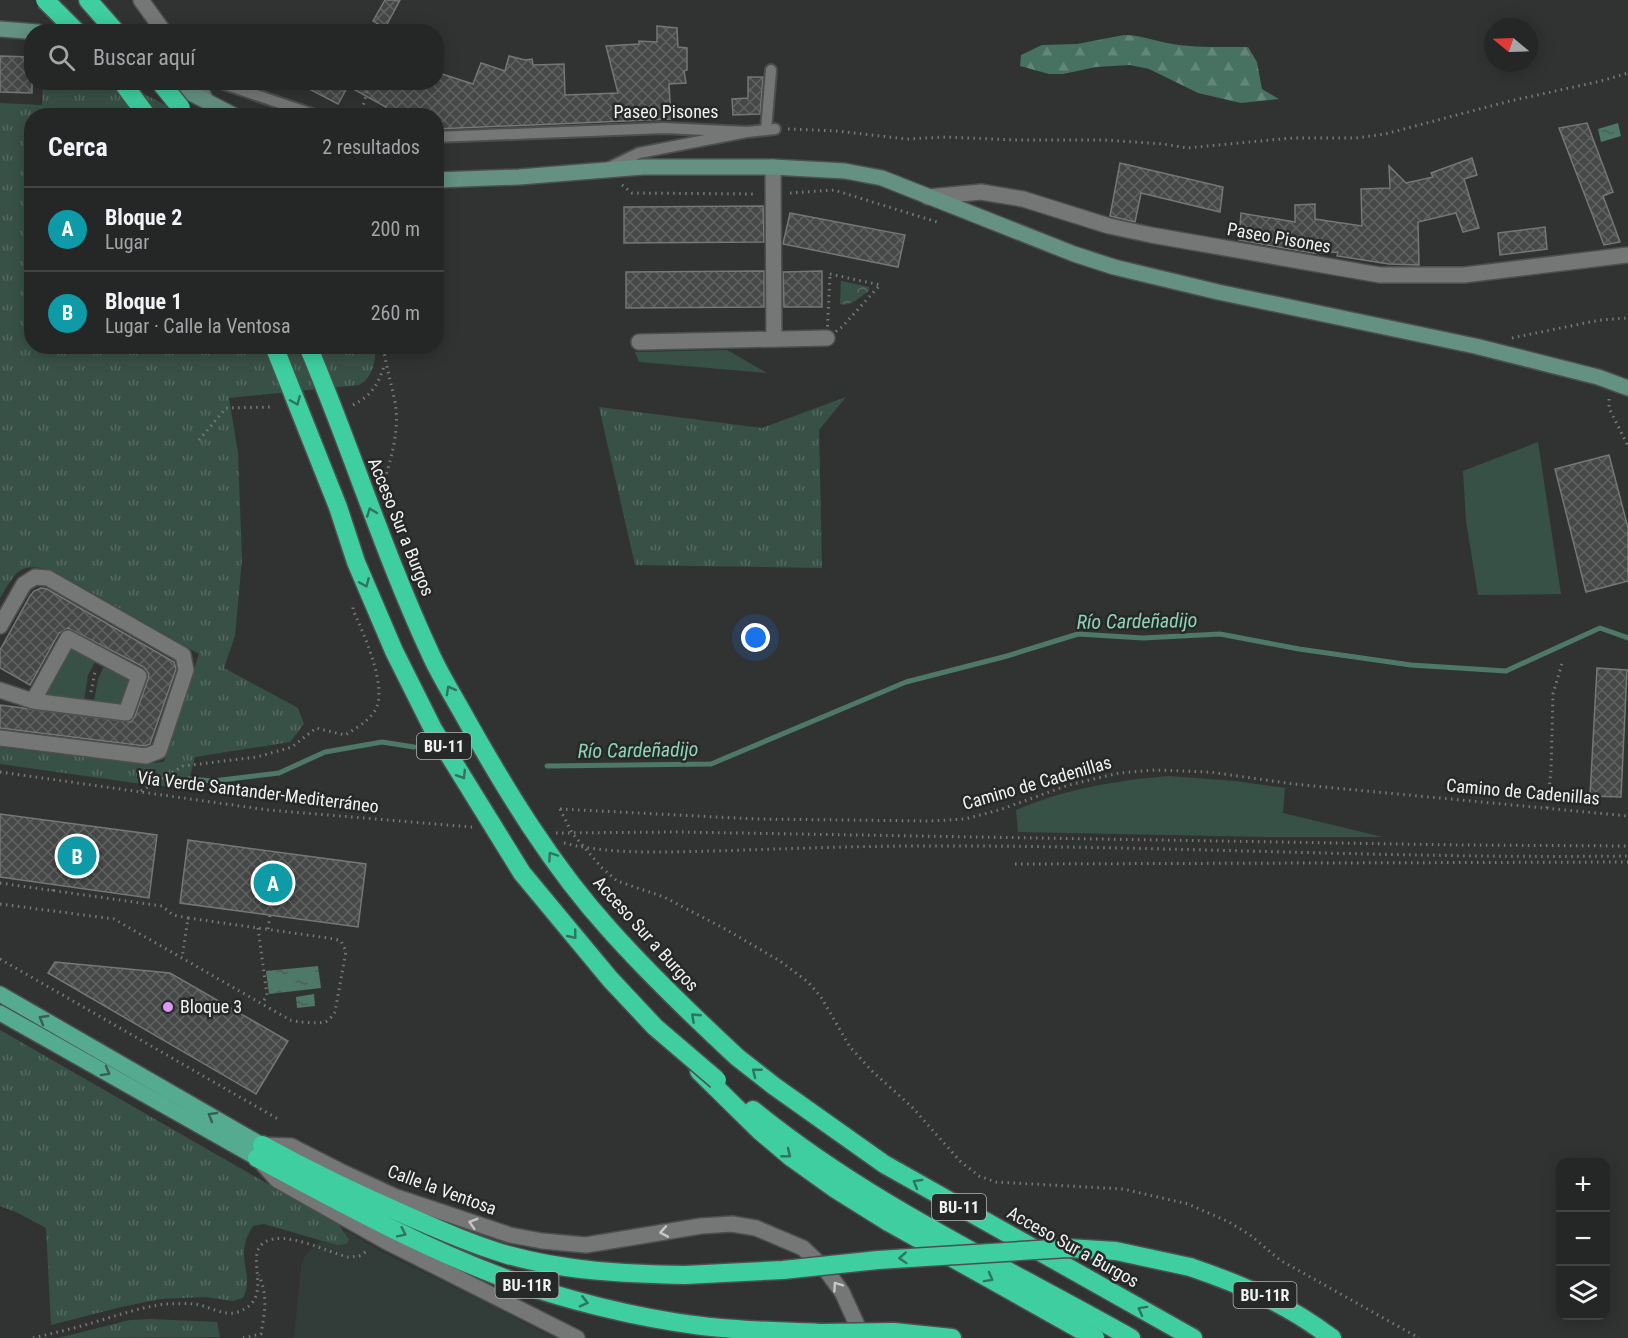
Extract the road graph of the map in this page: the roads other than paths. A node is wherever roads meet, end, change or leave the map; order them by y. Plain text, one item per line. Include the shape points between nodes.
1 (45, 0) edge
2 (88, 0) edge
3 (141, 0) edge
4 (69, 24) edge
5 (109, 24) edge
6 (158, 24) edge
7 (1, 29) edge
8 (24, 31) edge
9 (771, 70) dead end
10 (128, 90) edge
11 (166, 90) edge
12 (195, 90) edge
13 (242, 90) edge
14 (141, 108) edge
15 (180, 108) edge
16 (220, 108) edge
17 (294, 108) edge
18 (747, 132) junction
19 (444, 138) edge
20 (773, 167) junction
21 (604, 170) junction
22 (444, 180) edge
23 (928, 196) junction
24 (1628, 255) edge
25 (827, 338) road end
26 (774, 339) junction
27 (639, 342) dead end
28 (277, 354) edge
29 (311, 354) edge
30 (1628, 388) edge
31 (0, 626) edge
32 (0, 690) edge
33 (33, 701) junction
34 (0, 738) edge
35 (0, 994) edge
36 (0, 1012) edge
37 (716, 1083) junction
38 (260, 1151) junction
39 (577, 1338) edge
40 (863, 1338) edge
41 (952, 1338) edge
42 (1095, 1338) edge
43 (1131, 1338) edge
44 (1193, 1338) edge
45 (1332, 1338) edge

1 - 4 highway, bridge
2 - 5 highway
3 - 6 street
7 - 8 main road
9 - 18 lane via 770,130
10 - 14 highway
11 - 15 highway, bridge
12 - 16 main road
13 - 17 lane
18 - 19 lane, Paseo Pisones via 664,128
18 - 21 lane, Paseo Pisones via 639,153
20 - 21 main road, Paseo Pisones
20 - 23 main road, Paseo Pisones via 845,171 882,178
20 - 26 street
21 - 22 main road, Paseo Pisones
23 - 24 street, Paseo Pisones via 981,192 1023,199 1151,236 1380,275 1464,275
23 - 30 main road, Paseo Pisones via 1114,267 1485,349
25 - 26 street
26 - 27 street
28 -> 37 highway, BU-11, bridge via 356,562 394,651 434,729 522,873 610,979
44 -> 29 highway, Acceso Sur a Burgos / BU-11, bridge via 884,1164 737,1058 608,928 559,866 497,774 432,658
31 - 34 street via 24,584 35,577 48,578 183,656 186,670 159,750 146,756
32 - 33 street
33 - 33 street via 68,638 139,676 126,713
38 -> 35 main road, Calle la Ventosa
36 -> 38 main road, Calle la Ventosa
37 -> 42 highway via 760,1131 834,1188
37 - 43 highway, BU-11 via 861,1186
38 - 39 street, Calle la Ventosa via 277,1180 381,1239
40 -> 38 street, Calle la Ventosa via 842,1292 825,1269 803,1248 756,1228 732,1224 700,1226 586,1245 542,1241 510,1235 394,1196 291,1146
38 -> 41 highway, BU-11R, bridge via 352,1209 411,1238 499,1276 561,1296 703,1327 894,1332
45 -> 38 highway, BU-11R, bridge via 1263,1294 1190,1266 1116,1251 1068,1248 684,1275 599,1272 508,1255 451,1235

